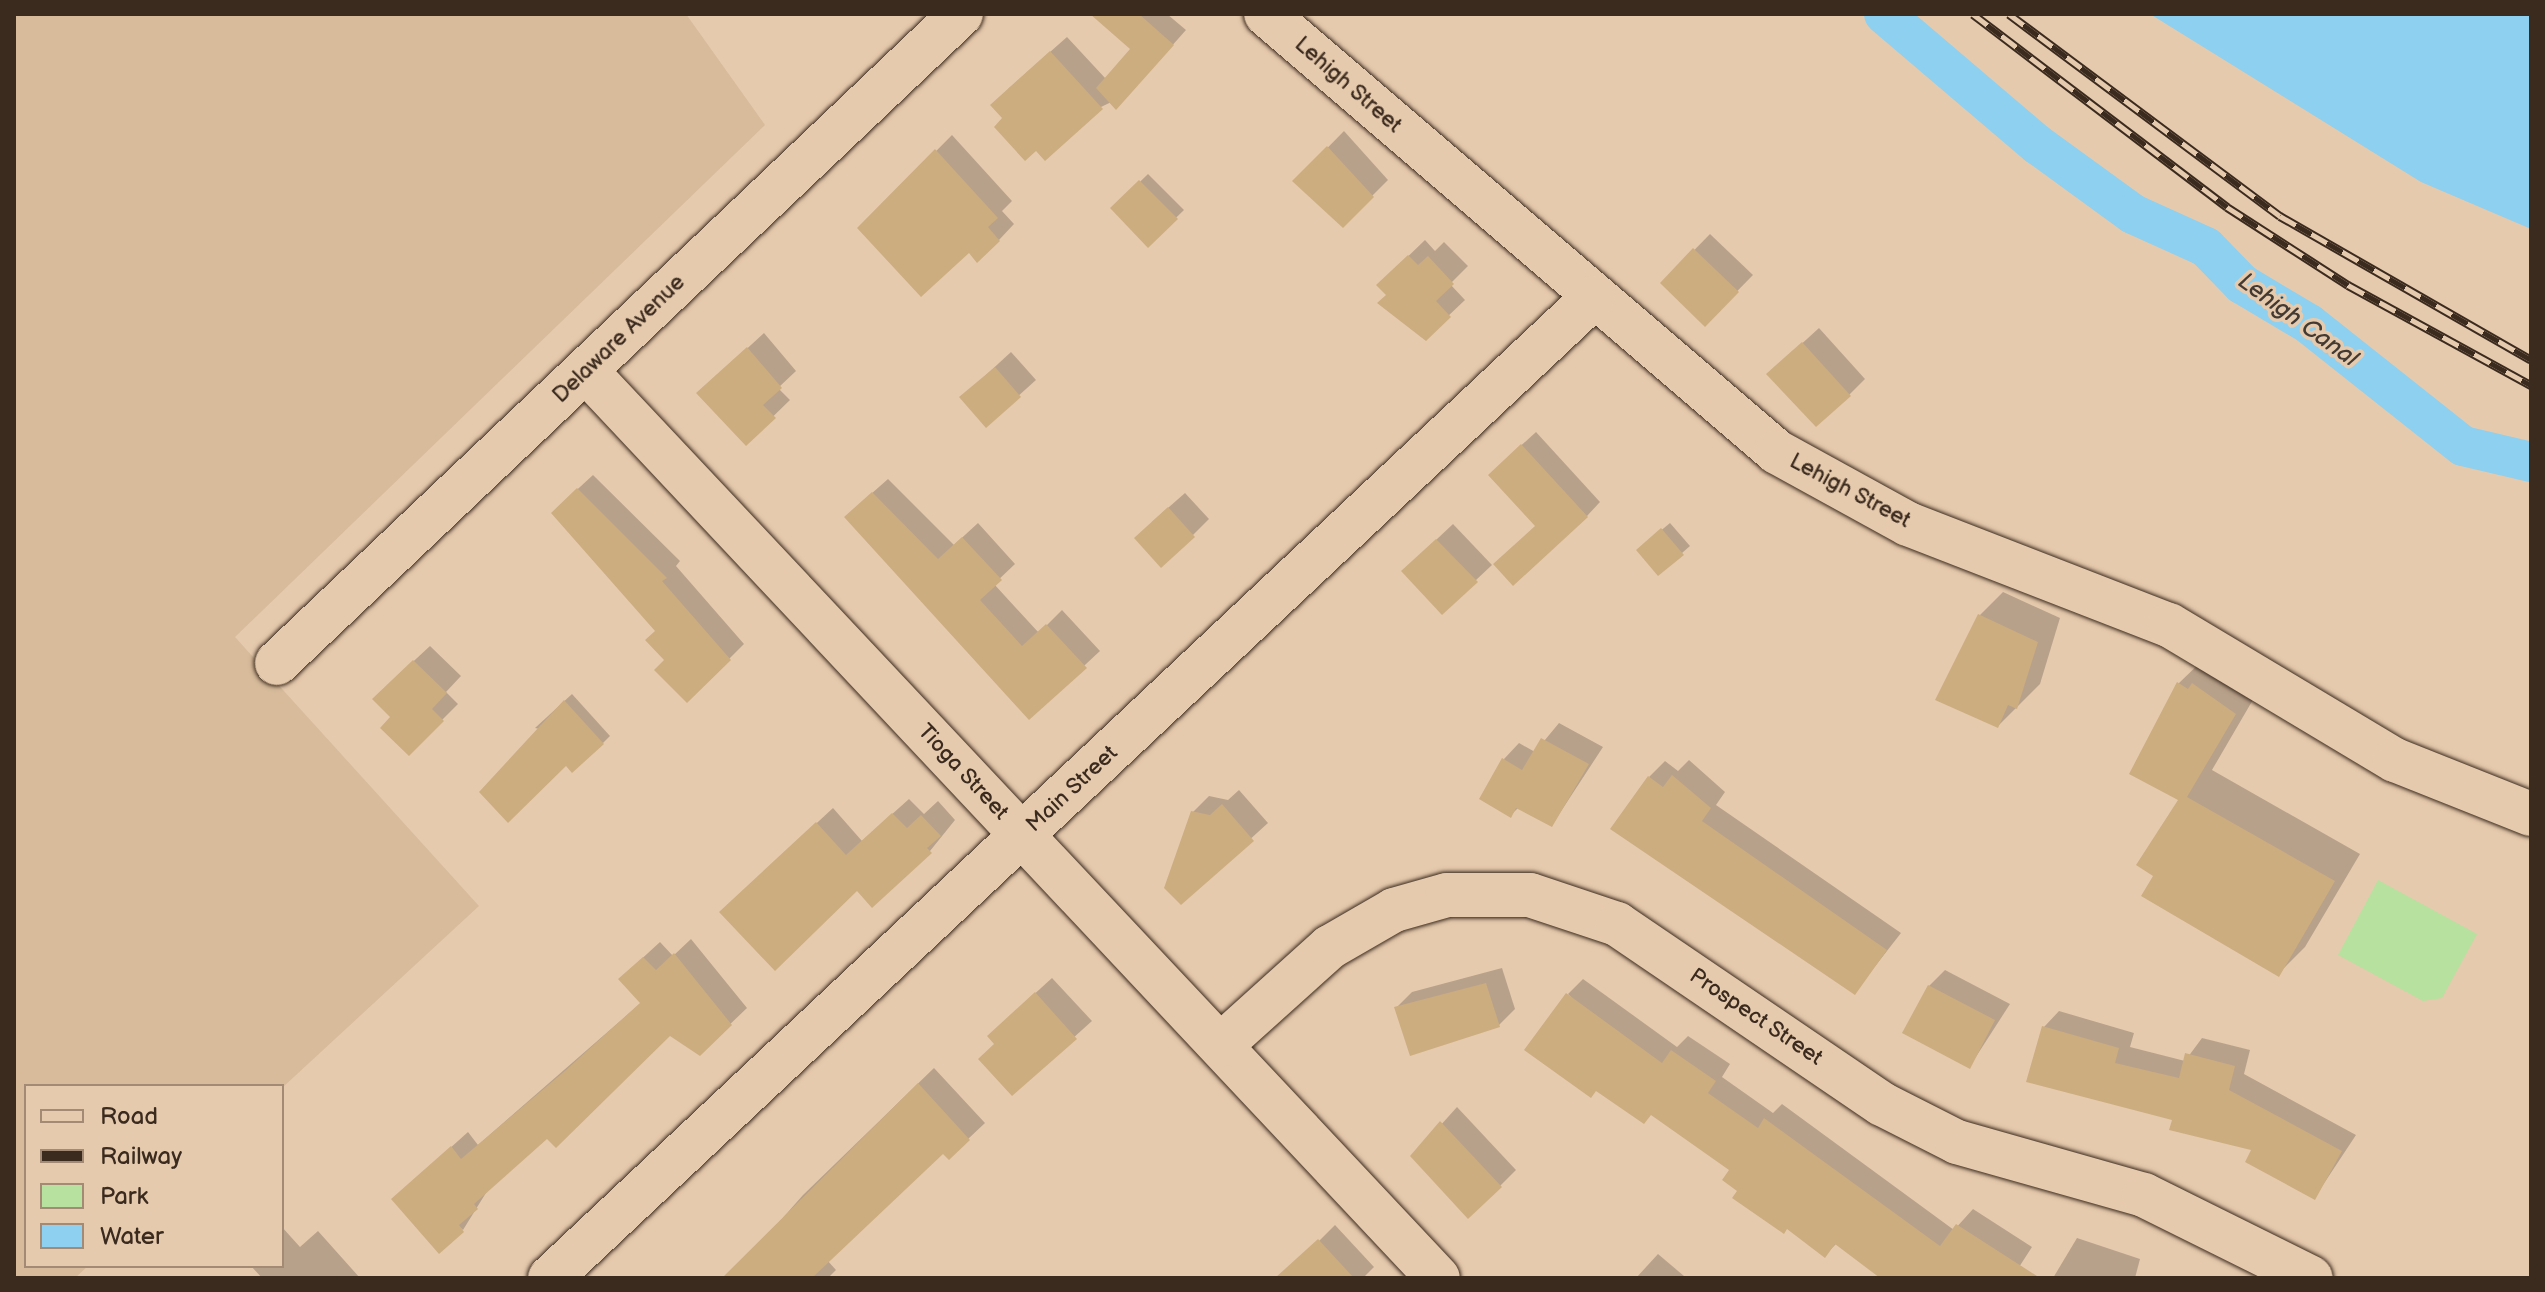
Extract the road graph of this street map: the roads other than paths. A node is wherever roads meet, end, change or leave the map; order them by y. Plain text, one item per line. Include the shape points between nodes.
1 (961, 14) edge
2 (1266, 14) edge
3 (1593, 298) junction
4 (586, 371) junction
5 (277, 663) dead end
6 (2531, 814) edge
7 (1023, 835) junction
8 (1221, 1045) junction
9 (550, 1278) edge
10 (1438, 1278) edge
11 (2311, 1278) edge

1 - 4 street, Delaware Avenue
2 - 3 street, Lehigh Street
3 - 6 street, Lehigh Street via 1717,406 1819,478 1908,524 2169,625 2395,760
3 - 7 street, Main Street
4 - 5 street, Delaware Avenue
4 - 7 street, Tioga Street
7 - 8 street, Tioga Street
7 - 9 street, Main Street
8 - 10 street, Tioga Street
8 - 11 street, Prospect Street via 1330,947 1394,910 1447,895 1530,895 1617,924 1882,1104 1957,1142 2144,1195

